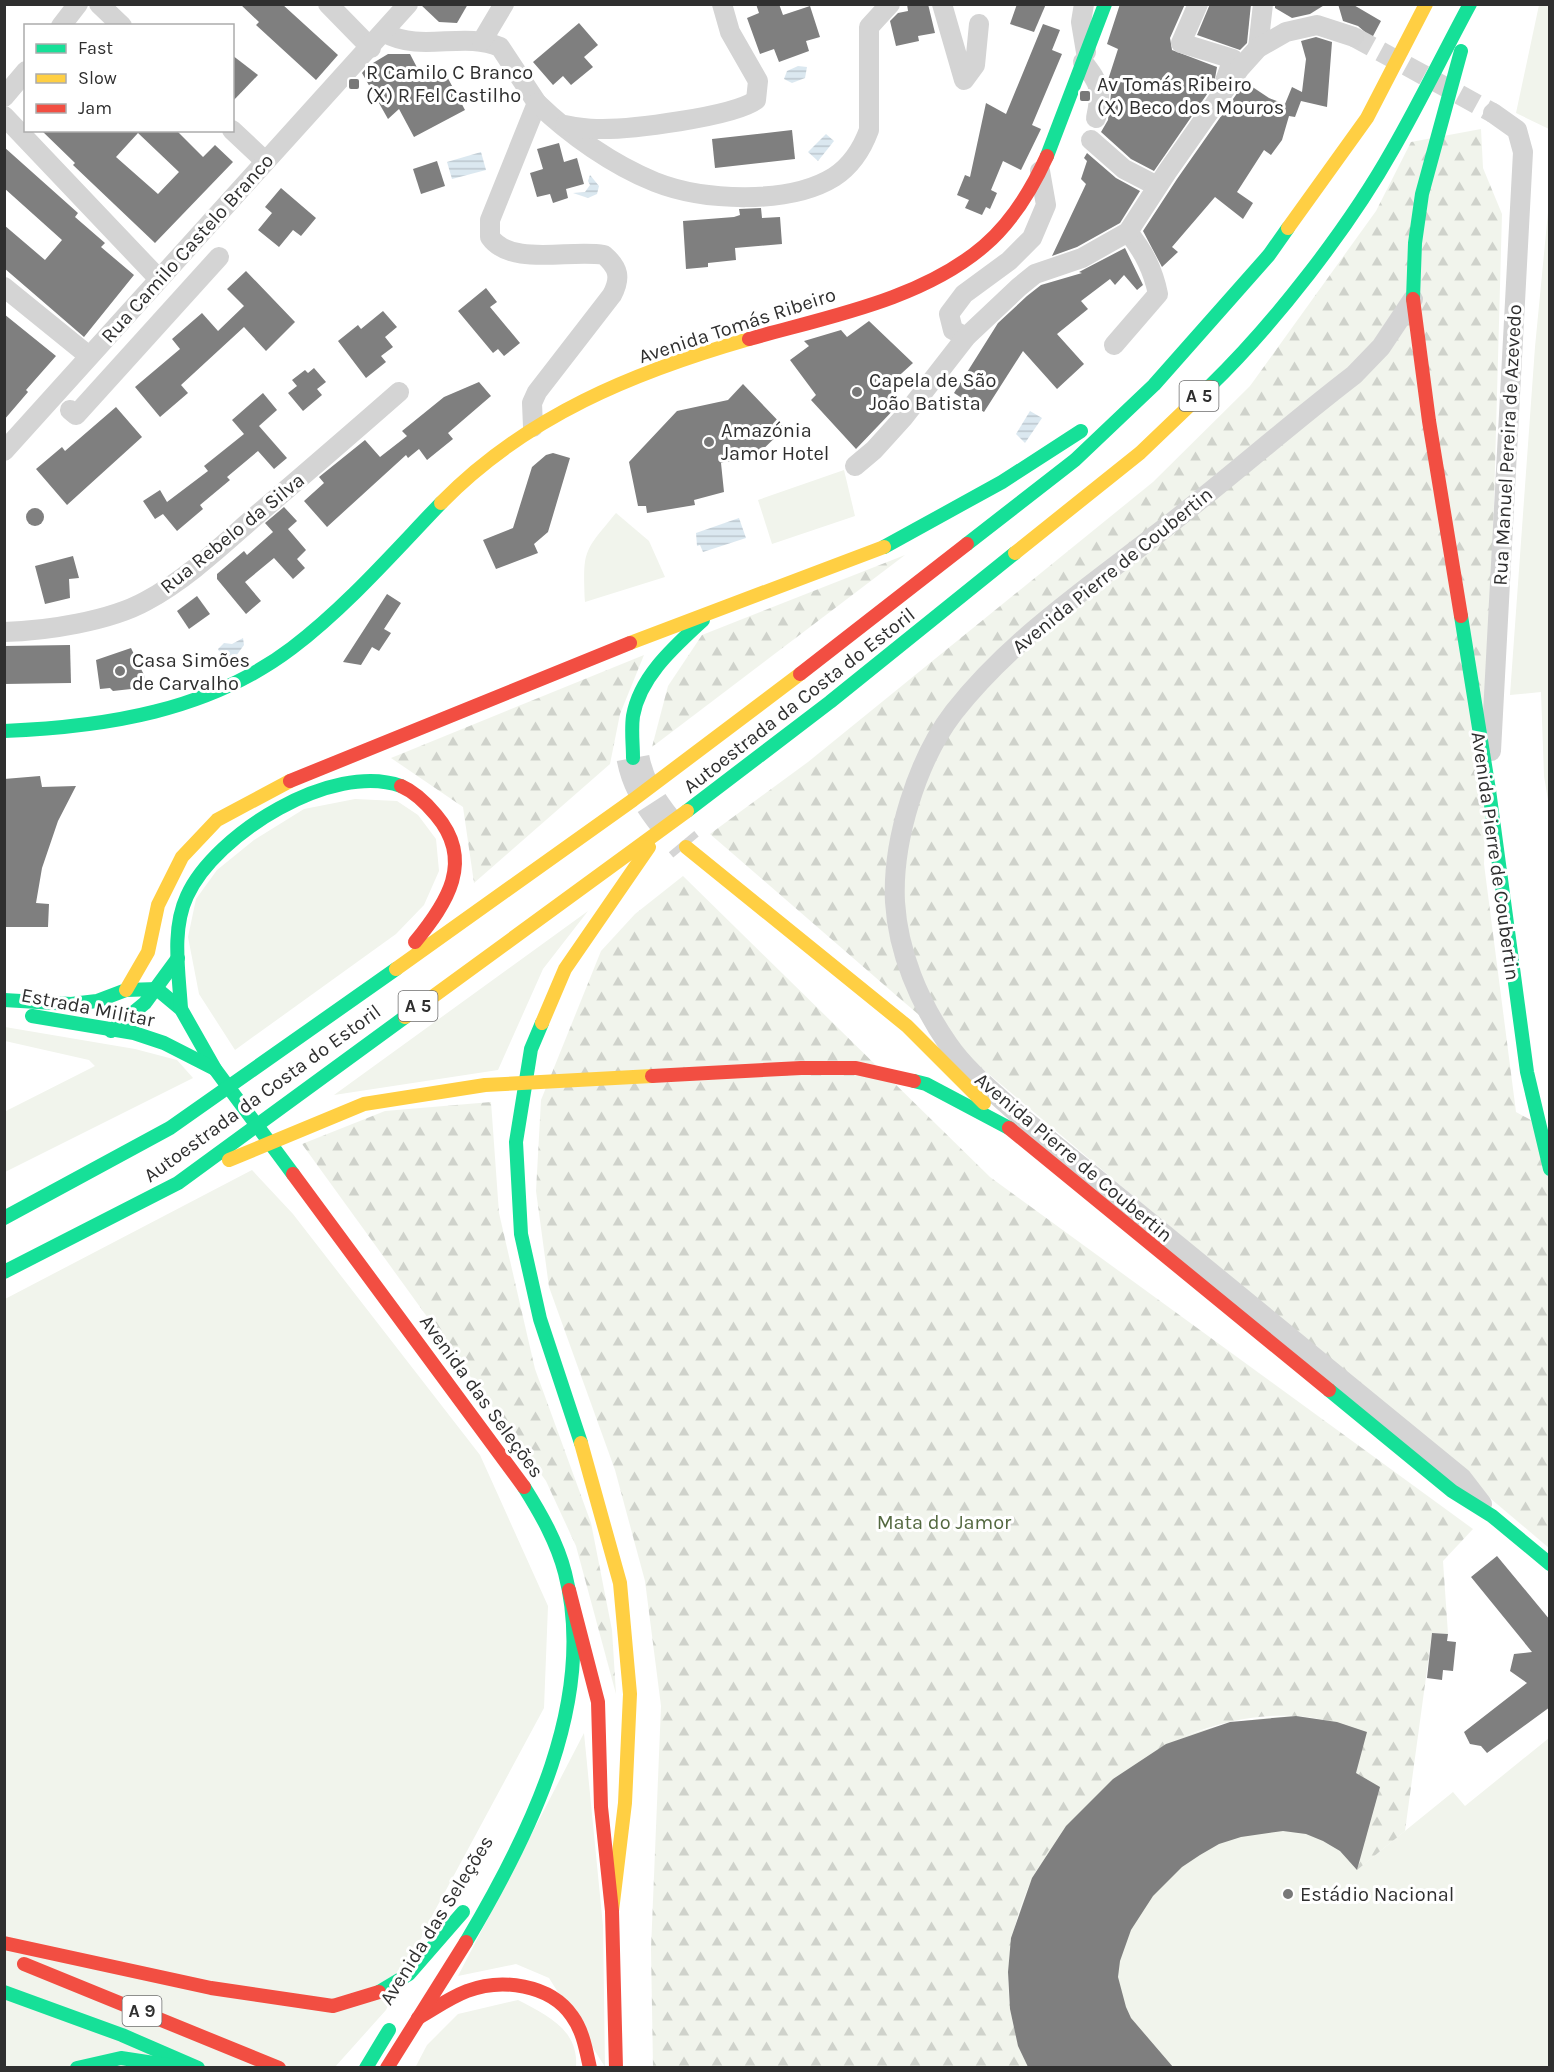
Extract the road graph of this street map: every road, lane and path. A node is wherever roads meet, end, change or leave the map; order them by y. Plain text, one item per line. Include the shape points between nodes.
1 (78, 4) edge
2 (99, 4) edge
3 (328, 4) edge
4 (408, 4) edge
5 (504, 4) edge
6 (722, 4) edge
7 (890, 4) edge
8 (942, 4) edge
9 (1084, 4) edge
10 (1105, 4) edge
11 (1198, 4) edge
12 (1263, 4) edge
13 (1426, 4) edge
14 (1472, 4) edge
15 (63, 24) edge
16 (120, 24) edge
17 (978, 24) dead end
18 (385, 33) junction
19 (1354, 37) tunnel mouth
20 (482, 41) junction
21 (371, 48) junction
22 (1258, 48) junction
23 (1085, 57) junction
24 (24, 73) edge
25 (4, 98) edge
26 (1220, 98) junction
27 (537, 104) junction
28 (1494, 113) tunnel mouth
29 (4, 116) edge
30 (1096, 118) dead end
31 (561, 124) junction
32 (234, 132) edge
33 (1090, 140) dead end
34 (265, 162) junction
35 (1040, 171) junction
36 (1157, 186) junction
37 (1128, 232) junction
38 (219, 257) dead end
39 (159, 279) junction
40 (4, 287) edge
41 (1413, 298) junction
42 (966, 337) junction
43 (1114, 345) dead end
44 (89, 356) junction
45 (1154, 385) junction
46 (399, 392) dead end
47 (70, 410) dead end
48 (533, 427) junction
49 (7, 445) edge
50 (855, 466) dead end
51 (715, 609) junction
52 (4, 632) edge
53 (4, 731) edge
54 (633, 758) tunnel mouth
55 (1489, 790) junction
56 (660, 831) junction
57 (686, 847) tunnel mouth
58 (178, 958) junction
59 (384, 977) junction
60 (157, 989) junction
61 (126, 990) junction
62 (4, 1000) edge
63 (181, 1010) junction
64 (4, 1011) edge
65 (111, 1031) junction
66 (215, 1068) junction
67 (1009, 1128) junction
68 (1550, 1169) edge
69 (178, 1183) junction
70 (4, 1218) edge
71 (4, 1272) edge
72 (1492, 1516) junction
73 (1550, 1564) edge
74 (569, 1590) junction
75 (541, 1795) junction
76 (496, 1860) dead end
77 (612, 1911) junction
78 (4, 1943) edge
79 (4, 1956) edge
80 (415, 1989) dead end
81 (4, 1992) edge
82 (397, 2018) dead end
83 (418, 2018) junction
84 (369, 2062) edge
85 (388, 2066) edge
86 (77, 2067) edge
87 (180, 2067) edge
88 (198, 2067) edge
89 (279, 2067) edge
90 (590, 2067) edge
91 (616, 2067) edge

1 - 15 street
2 - 16 street
3 - 21 street
4 - 18 street, Rua Camilo Castelo Branco
5 - 20 street
6 - 31 street via 730,32 758,81 756,100 735,111 621,128
7 - 31 street via 869,27 869,130 864,143 856,157 834,177 801,192 742,197 670,187 620,164
8 - 17 street via 964,80 975,65
9 - 23 street via 1081,22
10 - 23 main road, Avenida Tomás Ribeiro
11 - 26 street via 1181,42 1233,59
12 - 22 street
13 - 45 main road, Autoestrada da Costa do Estoril / A 5 via 1367,118 1269,255
14 - 41 main road via 1428,177 1415,242
14 - 56 main road, Autoestrada da Costa do Estoril / A 5 via 1392,151 1352,212 1294,292 1220,376 1131,461 905,644
18 - 20 street via 402,41
18 - 21 street, Rua Camilo Castelo Branco
19 - 22 street via 1317,24 1286,32
20 - 27 street via 500,47
21 - 34 street, Rua Camilo Castelo Branco
22 - 26 street
23 - 30 street via 1101,97
23 - 35 main road, Avenida Tomás Ribeiro
24 - 25 street
26 - 36 street
27 - 31 street
27 - 48 street via 490,220 490,237 505,251 520,254 604,255 615,267 618,283 537,392 532,403
28 - 55 street, Rua Manuel Pereira de Azevedo via 1517,130 1523,152
29 - 39 street
32 - 34 street
33 - 36 street via 1124,169
34 - 39 street, Rua Camilo Castelo Branco
35 - 42 street via 1046,205 1032,238 1009,261 964,294 949,314 953,330
35 - 48 main road, Avenida Tomás Ribeiro via 987,244 919,285 677,361
36 - 37 street
37 - 42 street via 1082,258 1035,274
37 - 43 street via 1143,252 1158,294
38 - 47 street via 76,415
39 - 44 street, Rua Camilo Castelo Branco
40 - 44 street
41 - 55 main road, Avenida Pierre de Coubertin
41 - 72 street, Avenida Pierre de Coubertin via 1381,347 1354,375 1026,638 969,694 952,714 916,783 901,841 896,902 915,988 948,1045 982,1082 1462,1478
42 - 50 street via 903,418
44 - 49 street, Rua Camilo Castelo Branco
45 - 51 main road via 928,524 824,572
45 - 59 main road, Autoestrada da Costa do Estoril / A 5 via 1075,460 813,664 633,800
46 - 52 street, Rua Rebelo da Silva via 219,547 144,603 105,616 29,632
48 - 53 main road, Avenida Tomás Ribeiro via 451,493 348,597 274,661 180,707 137,718
51 - 54 main road via 671,650 646,684 633,715
51 - 61 main road via 280,784 217,819 182,857 158,905 148,952
55 - 68 main road, Avenida Pierre de Coubertin via 1527,1072
56 - 69 main road, Autoestrada da Costa do Estoril / A 5
56 - 77 main road via 565,969 531,1049 516,1142 520,1234 540,1319 587,1462 620,1583 630,1694 625,1803
57 - 67 main road via 907,1026
58 - 59 main road via 178,928 185,898 194,879 222,847 261,819 329,787 377,780 411,790 434,811 452,836 456,858 453,884 438,915
58 - 60 main road
58 - 63 main road
59 - 70 main road, Autoestrada da Costa do Estoril / A 5 via 170,1128
60 - 61 main road, Estrada Militar
60 - 63 main road, Avenida das Seleções
60 - 65 main road via 132,1016
61 - 62 main road, Estrada Militar via 97,1001 72,1004
63 - 66 main road, Avenida das Seleções
64 - 65 main road, Estrada Militar
65 - 66 main road, Estrada Militar via 134,1033 164,1043
66 - 74 main road, Avenida das Seleções via 528,1492 554,1543
67 - 69 main road via 926,1084 856,1068 485,1085 364,1104
67 - 72 main road, Avenida Pierre de Coubertin via 1452,1491
69 - 71 main road, Autoestrada da Costa do Estoril / A 5
72 - 73 main road, Avenida Pierre de Coubertin
74 - 75 main road, Avenida das Seleções via 572,1654 565,1724
74 - 77 main road via 598,1702 601,1807
75 - 76 main road, Avenida das Seleções
75 - 83 main road, Avenida das Seleções via 508,1872
77 - 91 main road
78 - 80 main road, Avenida das Seleções via 211,1988 333,2006 375,1995 409,1974 466,1907
79 - 89 main road, A 9
81 - 88 main road, A 9
82 - 84 main road, Avenida das Seleções
83 - 85 main road, Avenida das Seleções
83 - 90 main road via 468,1990 515,1983 566,2008 584,2038
86 - 87 main road via 121,2058

